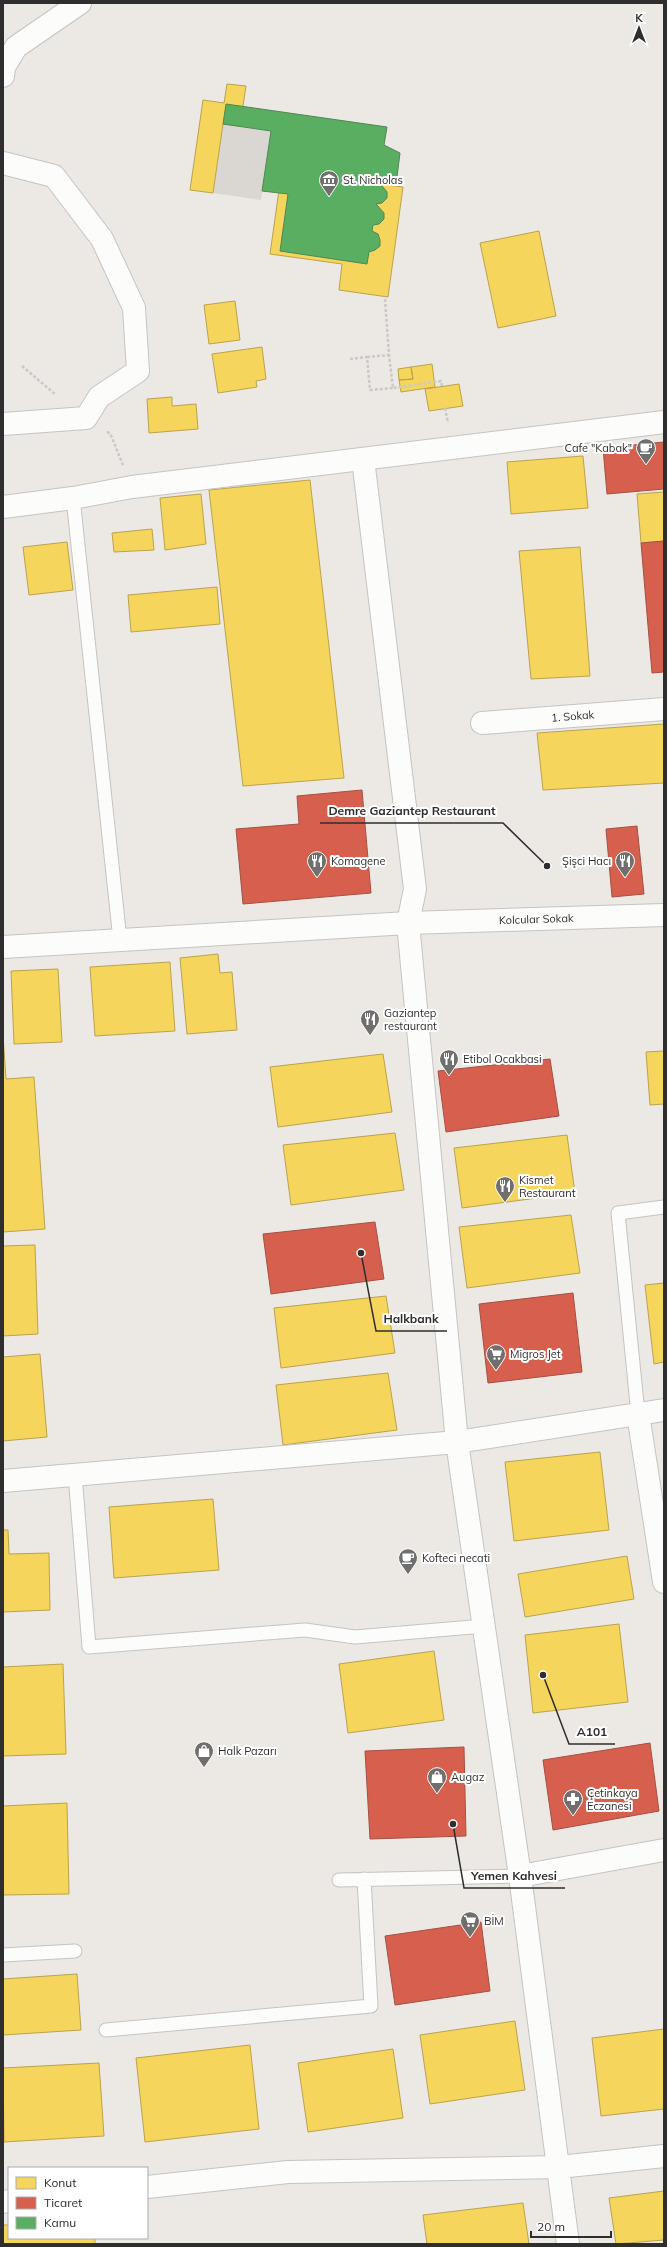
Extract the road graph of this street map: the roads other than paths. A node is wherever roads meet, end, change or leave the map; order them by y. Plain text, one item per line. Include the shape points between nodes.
1 (80, 3) edge
2 (3, 76) edge
3 (3, 163) edge
4 (664, 422) edge
5 (3, 424) edge
6 (363, 459) junction
7 (73, 498) junction
8 (3, 507) edge
9 (664, 708) edge
10 (482, 723) dead end
11 (664, 915) edge
12 (408, 923) junction
13 (120, 940) junction
14 (3, 947) edge
15 (664, 1207) edge
16 (664, 1410) edge
17 (638, 1414) junction
18 (457, 1442) junction
19 (75, 1475) junction
20 (3, 1481) edge
21 (664, 1582) edge
22 (484, 1626) junction
23 (664, 1850) edge
24 (520, 1876) junction
25 (364, 1879) junction
26 (339, 1880) dead end
27 (75, 1951) dead end
28 (3, 1955) edge
29 (106, 2030) dead end
30 (664, 2156) edge
31 (559, 2167) junction
32 (148, 2187) edge
33 (568, 2244) edge

1 - 2 street via 16,47 4,67
3 - 5 street via 54,176 102,239 134,308 138,372 98,397 86,418
4 - 6 street
6 - 7 street via 132,487
6 - 12 street via 415,890
7 - 8 street
7 - 13 lane
9 - 10 street, 1. Sokak
11 - 12 street, Kolcular Sokak
12 - 13 street, Kolcular Sokak
12 - 18 street
13 - 14 street, Kolcular Sokak
15 - 17 lane via 618,1213
16 - 17 street
17 - 18 street
17 - 21 street
18 - 19 street
18 - 22 street
19 - 20 street
19 - 22 lane via 89,1647 304,1630 355,1636
22 - 24 street
23 - 24 street
24 - 25 lane
24 - 31 street
25 - 26 lane
25 - 29 lane via 371,2006
27 - 28 lane
30 - 31 street
31 - 32 street via 288,2172
31 - 33 street

